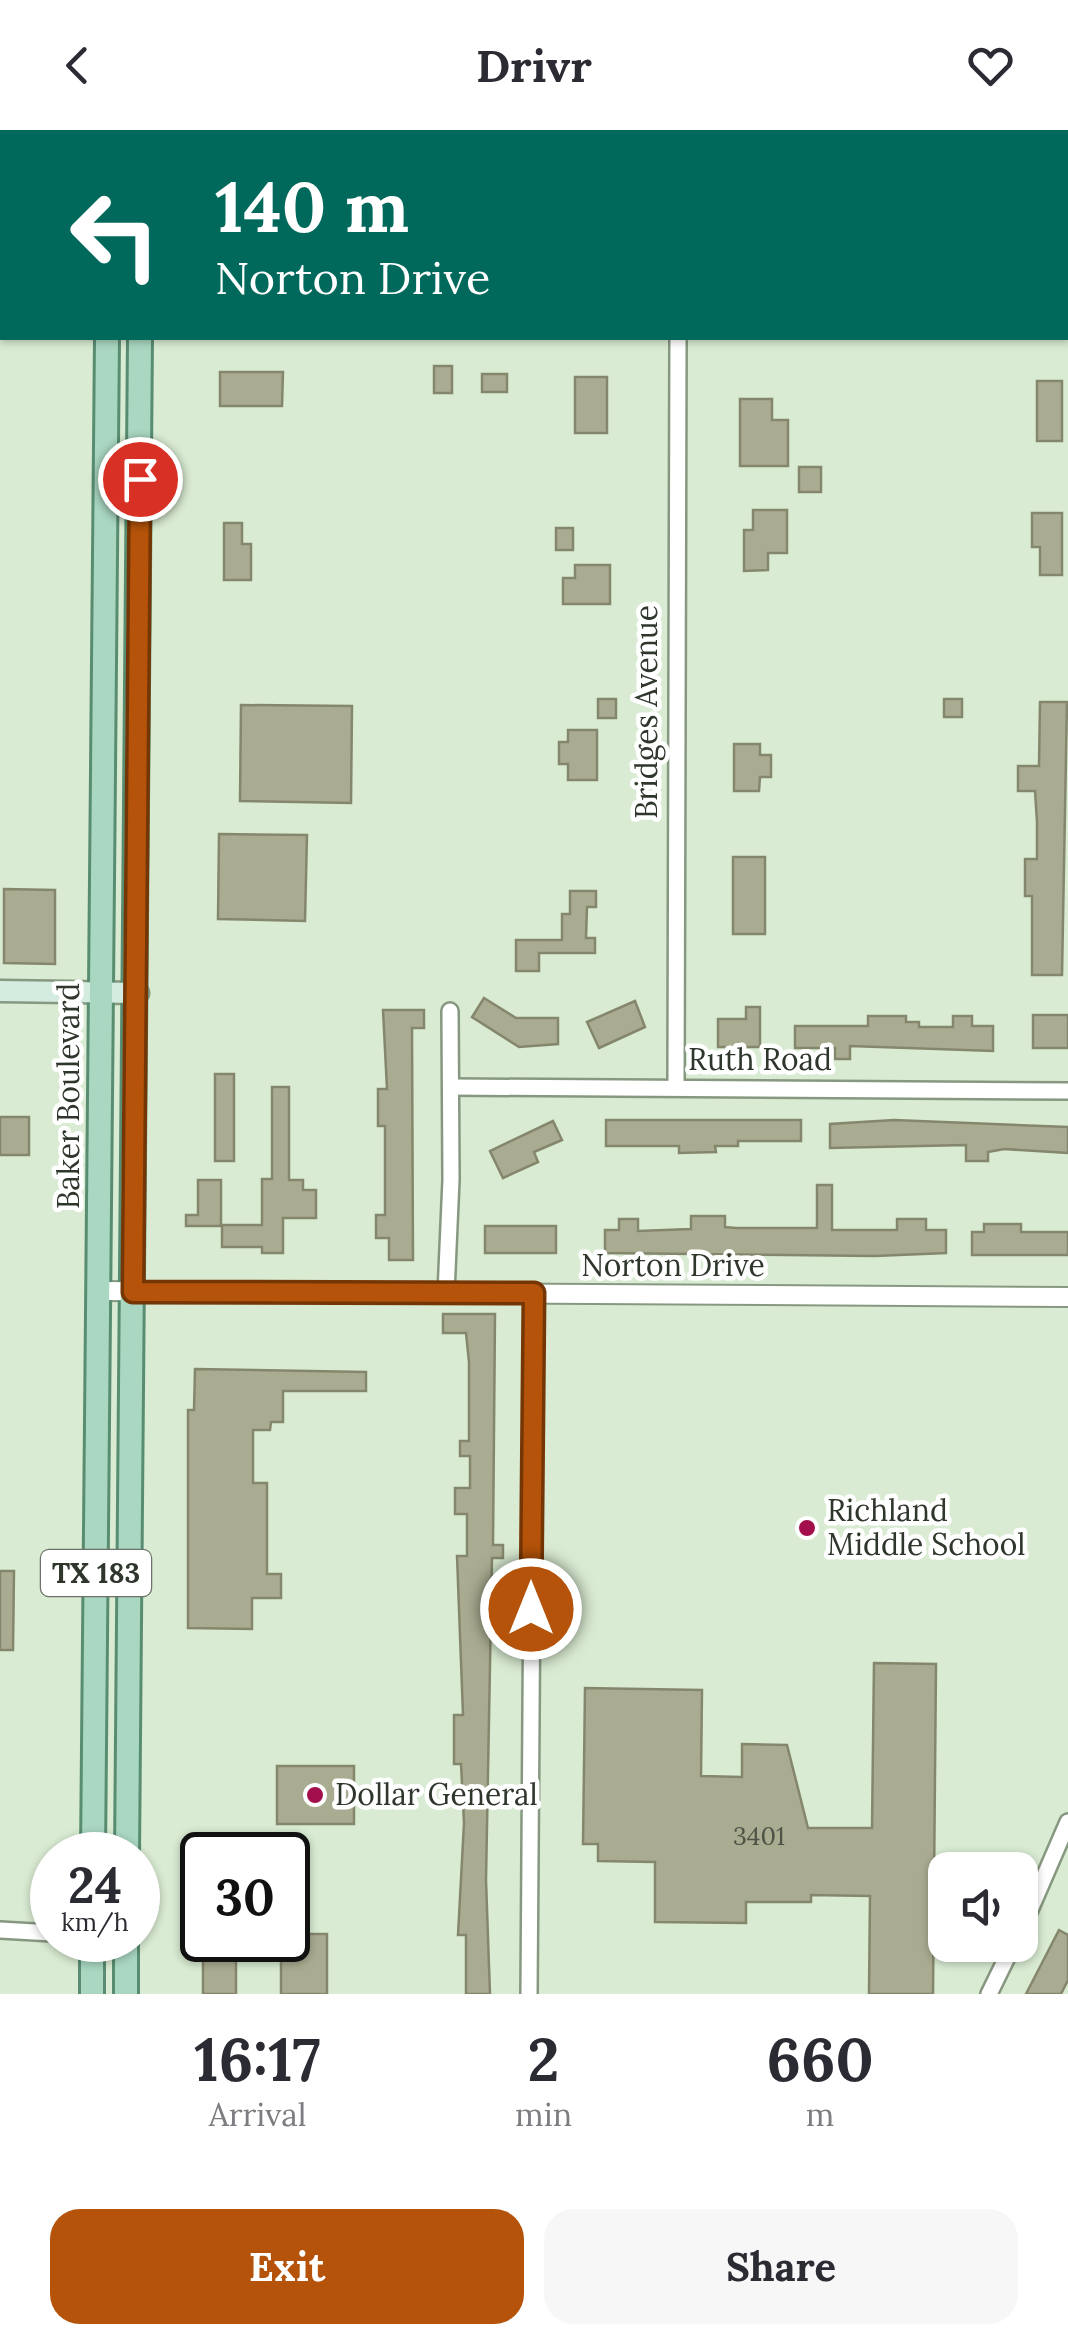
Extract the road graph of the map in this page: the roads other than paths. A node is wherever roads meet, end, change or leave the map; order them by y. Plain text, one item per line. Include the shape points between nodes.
1 (107, 340) edge
2 (140, 340) edge
3 (678, 340) edge
4 (0, 990) edge
5 (99, 992) junction
6 (138, 993) junction
7 (450, 1012) dead end
8 (676, 1086) junction
9 (452, 1087) junction
10 (1068, 1091) edge
11 (98, 1291) junction
12 (133, 1292) junction
13 (446, 1293) junction
14 (534, 1293) junction
15 (1068, 1297) edge
16 (1068, 1822) edge
17 (93, 1832) edge
18 (127, 1832) edge
19 (1038, 1892) edge
20 (0, 1930) edge
21 (30, 1932) edge
22 (92, 1962) edge
23 (126, 1962) edge
24 (1005, 1962) edge
25 (92, 1994) edge
26 (126, 1994) edge
27 (529, 1994) edge
28 (990, 1994) edge

1 - 5 main road, Baker Boulevard / TX 183
2 - 6 main road, TX 183
3 - 8 street, Bridges Avenue
4 - 5 main road
5 - 6 main road
5 - 11 main road, Baker Boulevard / TX 183
6 - 12 main road, TX 183
7 - 9 street
8 - 9 street, Ruth Road
8 - 10 street, Ruth Road
9 - 13 street
11 - 12 street, Norton Drive
11 - 17 main road, Baker Boulevard / TX 183
12 - 13 street, Norton Drive
12 - 18 main road, TX 183
13 - 14 street, Norton Drive
14 - 15 street, Norton Drive
14 - 27 street
16 - 19 street
20 - 21 street
22 - 25 main road
23 - 26 main road
24 - 28 street

